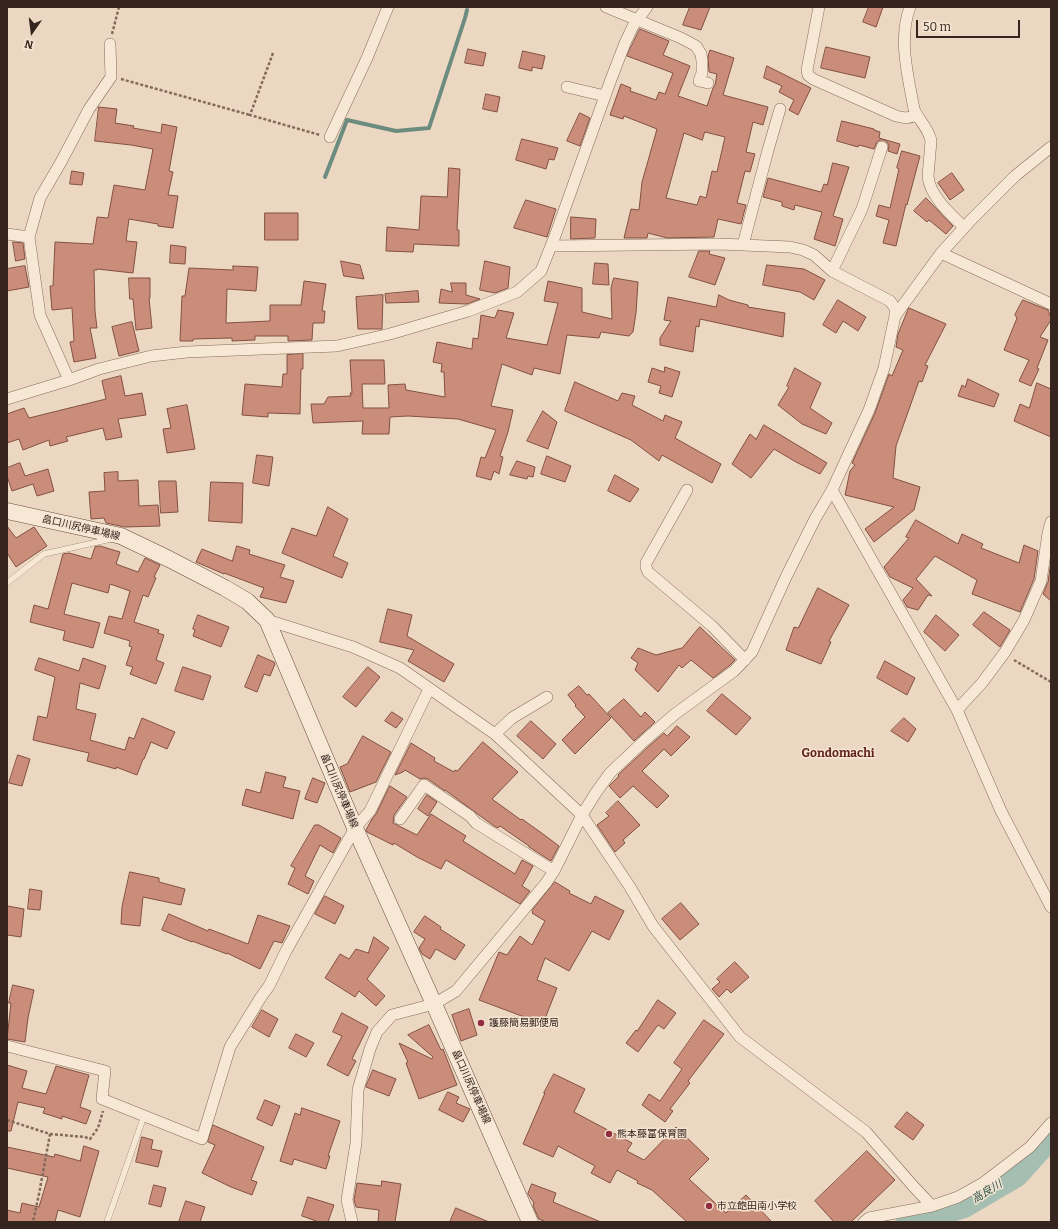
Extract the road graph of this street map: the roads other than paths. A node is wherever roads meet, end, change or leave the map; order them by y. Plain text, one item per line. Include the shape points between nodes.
1 (388, 7) edge
2 (606, 7) edge
3 (647, 7) edge
4 (819, 7) edge
5 (910, 7) edge
6 (637, 19) junction
7 (110, 44) road end
8 (708, 83) dead end
9 (567, 87) dead end
10 (605, 96) junction
11 (780, 110) dead end
12 (916, 115) junction
13 (330, 137) road end
14 (1051, 147) edge
15 (882, 148) dead end
16 (964, 227) junction
17 (7, 234) edge
18 (29, 237) junction
19 (743, 244) junction
20 (551, 246) junction
21 (941, 253) junction
22 (832, 271) junction
23 (1051, 304) edge
24 (895, 316) junction
25 (68, 380) junction
26 (7, 399) edge
27 (687, 490) dead end
28 (832, 490) junction
29 (7, 511) edge
30 (1051, 522) edge
31 (122, 536) junction
32 (7, 583) edge
33 (267, 620) junction
34 (745, 660) junction
35 (429, 689) junction
36 (547, 697) dead end
37 (957, 710) junction
38 (495, 734) junction
39 (582, 815) junction
40 (400, 819) dead end
41 (355, 828) junction
42 (554, 871) junction
43 (1051, 907) edge
44 (434, 1004) junction
45 (7, 1046) edge
46 (144, 1116) junction
47 (1051, 1123) edge
48 (932, 1206) junction
49 (107, 1222) edge
50 (352, 1222) edge
51 (530, 1222) edge
52 (864, 1222) edge

1 - 13 street
2 - 6 street
3 - 6 street
4 - 12 street via 808,75 896,116 910,118
5 - 12 street via 904,25 904,44
6 - 8 street via 696,46 702,61 699,80
6 - 10 street via 629,33
7 - 18 street via 111,77 89,109 40,198
9 - 10 street
10 - 20 street
11 - 19 street
12 - 16 street via 931,136 928,181 943,204
14 - 16 street via 1015,176
15 - 22 street via 862,209
16 - 21 street
17 - 18 street
18 - 25 street via 40,315
19 - 20 street
19 - 22 street via 803,250 814,255
20 - 25 street via 541,271 517,292 468,311 390,334 337,346 187,352 151,356
21 - 23 street
21 - 24 street
22 - 24 street via 890,301 895,308
24 - 28 street via 884,368 869,410
25 - 26 street
27 - 34 street via 646,567 648,572 712,626
28 - 34 street via 786,577 752,652
28 - 37 street
29 - 31 main road, 畠口川尻停車場線
30 - 37 street via 1041,581 1024,620 982,683
31 - 32 lane via 44,554
31 - 33 main road, 畠口川尻停車場線 via 225,588 247,601
33 - 35 street via 353,647 400,668
33 - 41 main road, 畠口川尻停車場線
34 - 39 street via 675,714 610,773
35 - 38 street
35 - 41 street via 370,811
36 - 38 street via 512,718
37 - 43 street via 1001,811
38 - 39 street
39 - 42 street
39 - 48 street via 653,926 740,1037 866,1132
40 - 42 street via 424,785 470,816 476,823
41 - 44 main road, 畠口川尻停車場線
41 - 46 street via 269,986 230,1047 202,1139
42 - 44 street via 456,991
44 - 50 street via 392,1015 377,1032 370,1049 358,1090 356,1143 347,1200
44 - 51 main road, 畠口川尻停車場線
45 - 46 street via 106,1071 102,1099
46 - 49 lane
47 - 48 street via 1030,1147 983,1183 958,1197
48 - 52 street via 869,1218

